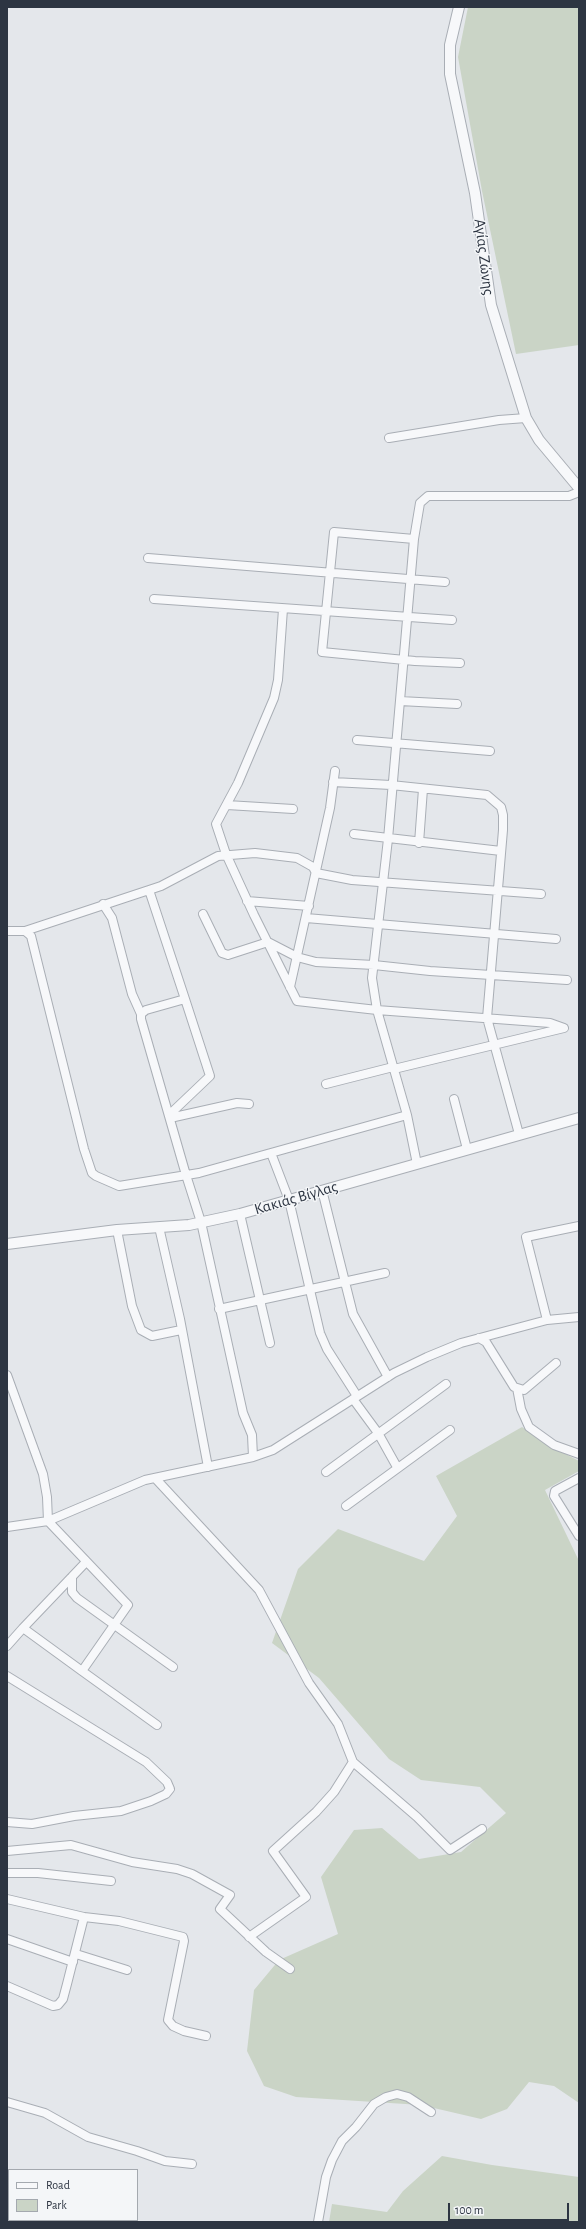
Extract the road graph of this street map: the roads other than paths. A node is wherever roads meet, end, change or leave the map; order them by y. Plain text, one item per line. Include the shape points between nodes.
1 (459, 7) edge
2 (526, 418) junction
3 (389, 438) dead end
4 (579, 488) edge
5 (579, 492) edge
6 (414, 539) junction
7 (148, 558) dead end
8 (330, 572) junction
9 (411, 578) junction
10 (445, 582) dead end
11 (154, 599) dead end
12 (283, 609) junction
13 (325, 611) junction
14 (407, 617) junction
15 (452, 620) dead end
16 (403, 660) junction
17 (460, 663) dead end
18 (400, 701) junction
19 (457, 704) dead end
20 (357, 740) dead end
21 (396, 744) junction
22 (490, 751) dead end
23 (335, 771) dead end
24 (333, 782) junction
25 (391, 785) junction
26 (423, 789) junction
27 (227, 804) junction
28 (293, 809) dead end
29 (354, 834) dead end
30 (388, 839) junction
31 (419, 843) junction
32 (502, 851) junction
33 (226, 854) junction
34 (316, 872) junction
35 (383, 882) junction
36 (149, 890) junction
37 (498, 891) junction
38 (541, 894) dead end
39 (247, 901) junction
40 (103, 904) junction
41 (309, 906) junction
42 (203, 914) dead end
43 (306, 918) junction
44 (378, 924) junction
45 (7, 931) edge
46 (25, 931) junction
47 (494, 934) junction
48 (556, 940) dead end
49 (268, 942) junction
50 (298, 957) junction
51 (374, 965) junction
52 (490, 976) junction
53 (567, 980) dead end
54 (290, 987) junction
55 (186, 999) junction
56 (377, 1010) junction
57 (141, 1014) junction
58 (487, 1018) junction
59 (494, 1044) junction
60 (394, 1068) junction
61 (326, 1084) dead end
62 (454, 1098) dead end
63 (249, 1104) dead end
64 (407, 1115) junction
65 (169, 1117) junction
66 (579, 1118) edge
67 (519, 1134) junction
68 (467, 1149) junction
69 (271, 1153) junction
70 (417, 1164) junction
71 (186, 1175) junction
72 (322, 1190) junction
73 (289, 1200) junction
74 (240, 1214) junction
75 (201, 1222) junction
76 (579, 1226) edge
77 (159, 1227) junction
78 (117, 1230) junction
79 (7, 1244) edge
80 (385, 1273) dead end
81 (345, 1283) junction
82 (310, 1290) junction
83 (261, 1299) junction
84 (219, 1309) junction
85 (579, 1317) edge
86 (547, 1320) junction
87 (181, 1330) junction
88 (479, 1338) junction
89 (270, 1343) dead end
90 (556, 1363) dead end
91 (7, 1375) edge
92 (388, 1377) junction
93 (446, 1384) dead end
94 (517, 1388) junction
95 (355, 1398) junction
96 (450, 1430) dead end
97 (378, 1433) junction
98 (579, 1454) edge
99 (253, 1457) junction
100 (208, 1467) junction
101 (397, 1467) junction
102 (326, 1472) dead end
103 (155, 1478) junction
104 (579, 1478) edge
105 (346, 1506) dead end
106 (48, 1521) junction
107 (7, 1527) edge
108 (579, 1536) edge
109 (86, 1562) junction
110 (72, 1577) junction
111 (114, 1626) junction
112 (23, 1628) junction
113 (7, 1646) edge
114 (173, 1667) dead end
115 (82, 1671) junction
116 (7, 1676) edge
117 (157, 1725) dead end
118 (353, 1762) junction
119 (7, 1822) edge
120 (482, 1829) dead end
121 (7, 1851) edge
122 (7, 1873) edge
123 (111, 1880) dead end
124 (7, 1899) edge
125 (84, 1917) junction
126 (248, 1937) junction
127 (7, 1939) edge
128 (75, 1958) junction
129 (290, 1969) dead end
130 (127, 1970) dead end
131 (7, 1986) edge
132 (206, 2036) dead end
133 (7, 2102) edge
134 (431, 2112) dead end
135 (192, 2164) dead end
136 (318, 2222) edge

1 - 2 street, Αγίας Ζώνης via 449,58 453,88 475,193 490,305
2 - 3 street
2 - 4 street, Αγίας Ζώνης via 539,440
5 - 6 street via 569,496 428,496 420,503
6 - 8 street via 334,532
6 - 9 street
7 - 8 street
8 - 9 street
8 - 13 street
9 - 10 street
9 - 14 street
11 - 12 street
12 - 13 street
12 - 27 street via 278,680 274,698
13 - 14 street
13 - 16 street via 322,652
14 - 15 street
14 - 16 street
16 - 17 street
16 - 18 street
18 - 19 street
18 - 21 street
20 - 21 street
21 - 22 street
21 - 25 street
23 - 24 street
24 - 25 street
24 - 34 street
25 - 26 street
25 - 30 street
26 - 31 street
26 - 32 street via 487,795 496,800 504,815
27 - 28 street
27 - 33 street via 216,824
29 - 30 street
30 - 31 street
30 - 35 street
31 - 32 street
32 - 37 street
33 - 34 street via 256,853 297,858 309,864
33 - 36 street via 212,858
33 - 39 street
34 - 35 street via 352,880
34 - 41 street
35 - 37 street
35 - 44 street
36 - 40 street
36 - 55 street
37 - 38 street
37 - 47 street
39 - 41 street
39 - 49 street
40 - 46 street
40 - 57 street via 112,918 132,994
41 - 43 street
42 - 49 street via 222,953 228,955
43 - 44 street
43 - 50 street
44 - 47 street
44 - 51 street
45 - 46 street
46 - 71 street via 31,936 92,1173 120,1186
47 - 48 street
47 - 52 street
49 - 50 street
49 - 54 street
50 - 51 street via 316,962
50 - 54 street
51 - 52 street
51 - 56 street via 372,978
52 - 53 street
52 - 58 street
54 - 56 street via 298,1000
55 - 57 street via 146,1010
55 - 65 street via 210,1076
56 - 58 street
56 - 60 street
57 - 65 street
58 - 59 street
58 - 59 street via 550,1022 564,1028
59 - 60 street
59 - 67 street
60 - 61 street
60 - 64 street
62 - 68 street
63 - 65 street via 237,1103
64 - 69 street
64 - 70 street
65 - 71 street
66 - 67 street, Κακιάς Βίγλας
67 - 68 street, Κακιάς Βίγλας
68 - 70 street, Κακιάς Βίγλας
69 - 71 street
69 - 73 street
70 - 72 street, Κακιάς Βίγλας
71 - 75 street
72 - 73 street, Κακιάς Βίγλας
72 - 81 street
73 - 74 street, Κακιάς Βίγλας
73 - 82 street
74 - 75 street, Κακιάς Βίγλας
74 - 83 street
75 - 77 street, Κακιάς Βίγλας
75 - 84 street
76 - 86 street via 526,1237
77 - 78 street, Κακιάς Βίγλας
77 - 87 street
78 - 79 street, Κακιάς Βίγλας
78 - 87 street via 132,1306 141,1330 152,1336
80 - 81 street
81 - 82 street
81 - 92 street via 353,1314
82 - 83 street
82 - 95 street via 320,1333
83 - 84 street
83 - 89 street
84 - 99 street via 243,1413 252,1435
85 - 86 street
86 - 88 street
87 - 100 street
88 - 92 street via 461,1343
88 - 94 street via 486,1342
90 - 94 street via 524,1390
91 - 106 street via 43,1474
92 - 95 street
93 - 97 street
94 - 98 street via 521,1409 529,1427 554,1445
95 - 97 street
95 - 99 street via 273,1450
96 - 101 street
97 - 101 street
97 - 102 street
99 - 100 street
100 - 103 street
101 - 105 street
103 - 106 street
103 - 118 street via 259,1590 309,1683 338,1724
104 - 108 street via 555,1491 554,1496
106 - 107 street
106 - 109 street
109 - 110 street
109 - 111 street via 128,1604
110 - 111 street via 72,1592 77,1598
110 - 112 street
111 - 114 street
111 - 115 street
112 - 113 street
112 - 115 street
115 - 117 street
116 - 119 street via 146,1762 167,1782 170,1789 166,1794 151,1801 121,1811 32,1824
118 - 120 street via 417,1817 450,1850
118 - 126 street via 334,1792 273,1851 306,1897
121 - 126 street via 70,1845 132,1862 192,1874 230,1895 220,1909
122 - 123 street via 38,1873
124 - 125 street
125 - 128 street
125 - 132 street via 119,1921 183,1937 168,2020 173,2026 184,2031
126 - 129 street
127 - 128 street
128 - 130 street
128 - 131 street via 63,1999 58,2005 53,2006
133 - 135 street via 45,2113 88,2137 165,2161
134 - 136 street via 408,2097 397,2094 374,2104 342,2141 332,2160 326,2177

